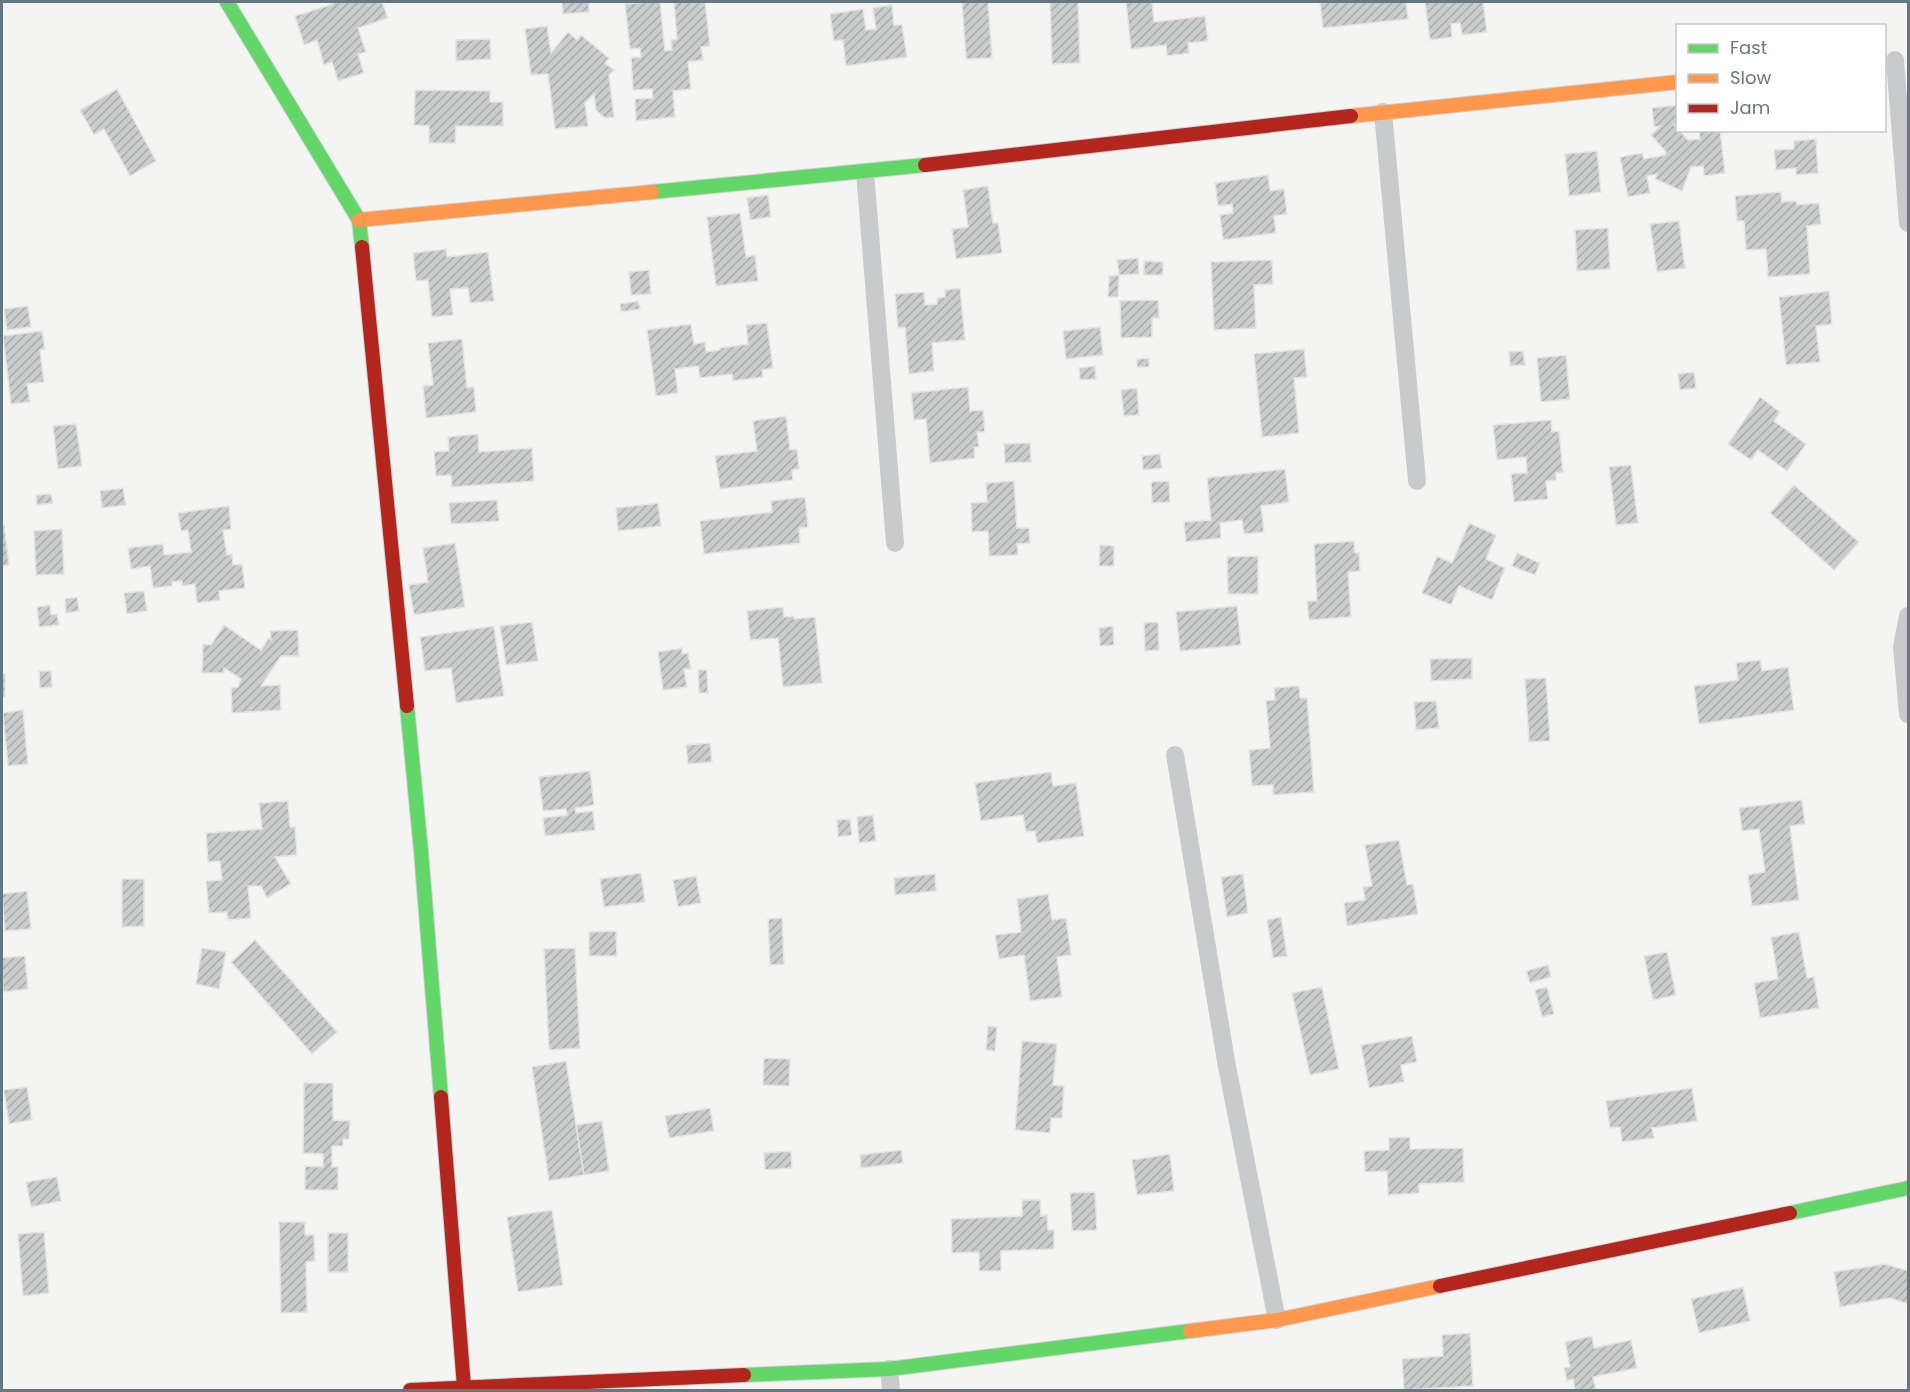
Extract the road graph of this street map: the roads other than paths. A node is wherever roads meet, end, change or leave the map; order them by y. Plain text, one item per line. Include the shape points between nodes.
1 (227, 2) edge
2 (1896, 60) edge
3 (1676, 82) edge
4 (1383, 112) junction
5 (865, 172) junction
6 (359, 220) junction
7 (1908, 223) edge
8 (1417, 481) dead end
9 (895, 543) dead end
10 (1908, 616) edge
11 (1908, 714) edge
12 (1175, 755) dead end
13 (1908, 1188) edge
14 (1277, 1320) junction
15 (889, 1369) junction
16 (464, 1387) junction
17 (410, 1390) edge
18 (891, 1390) edge

1 - 6 street
2 - 7 street
3 - 4 street
4 - 5 street
4 - 8 street
5 - 6 street
5 - 9 street
6 - 16 street via 421,851
10 - 11 street via 1902,647
12 - 14 street via 1226,1061
13 - 14 street
14 - 15 street
15 - 16 street
15 - 18 street
16 - 17 street

